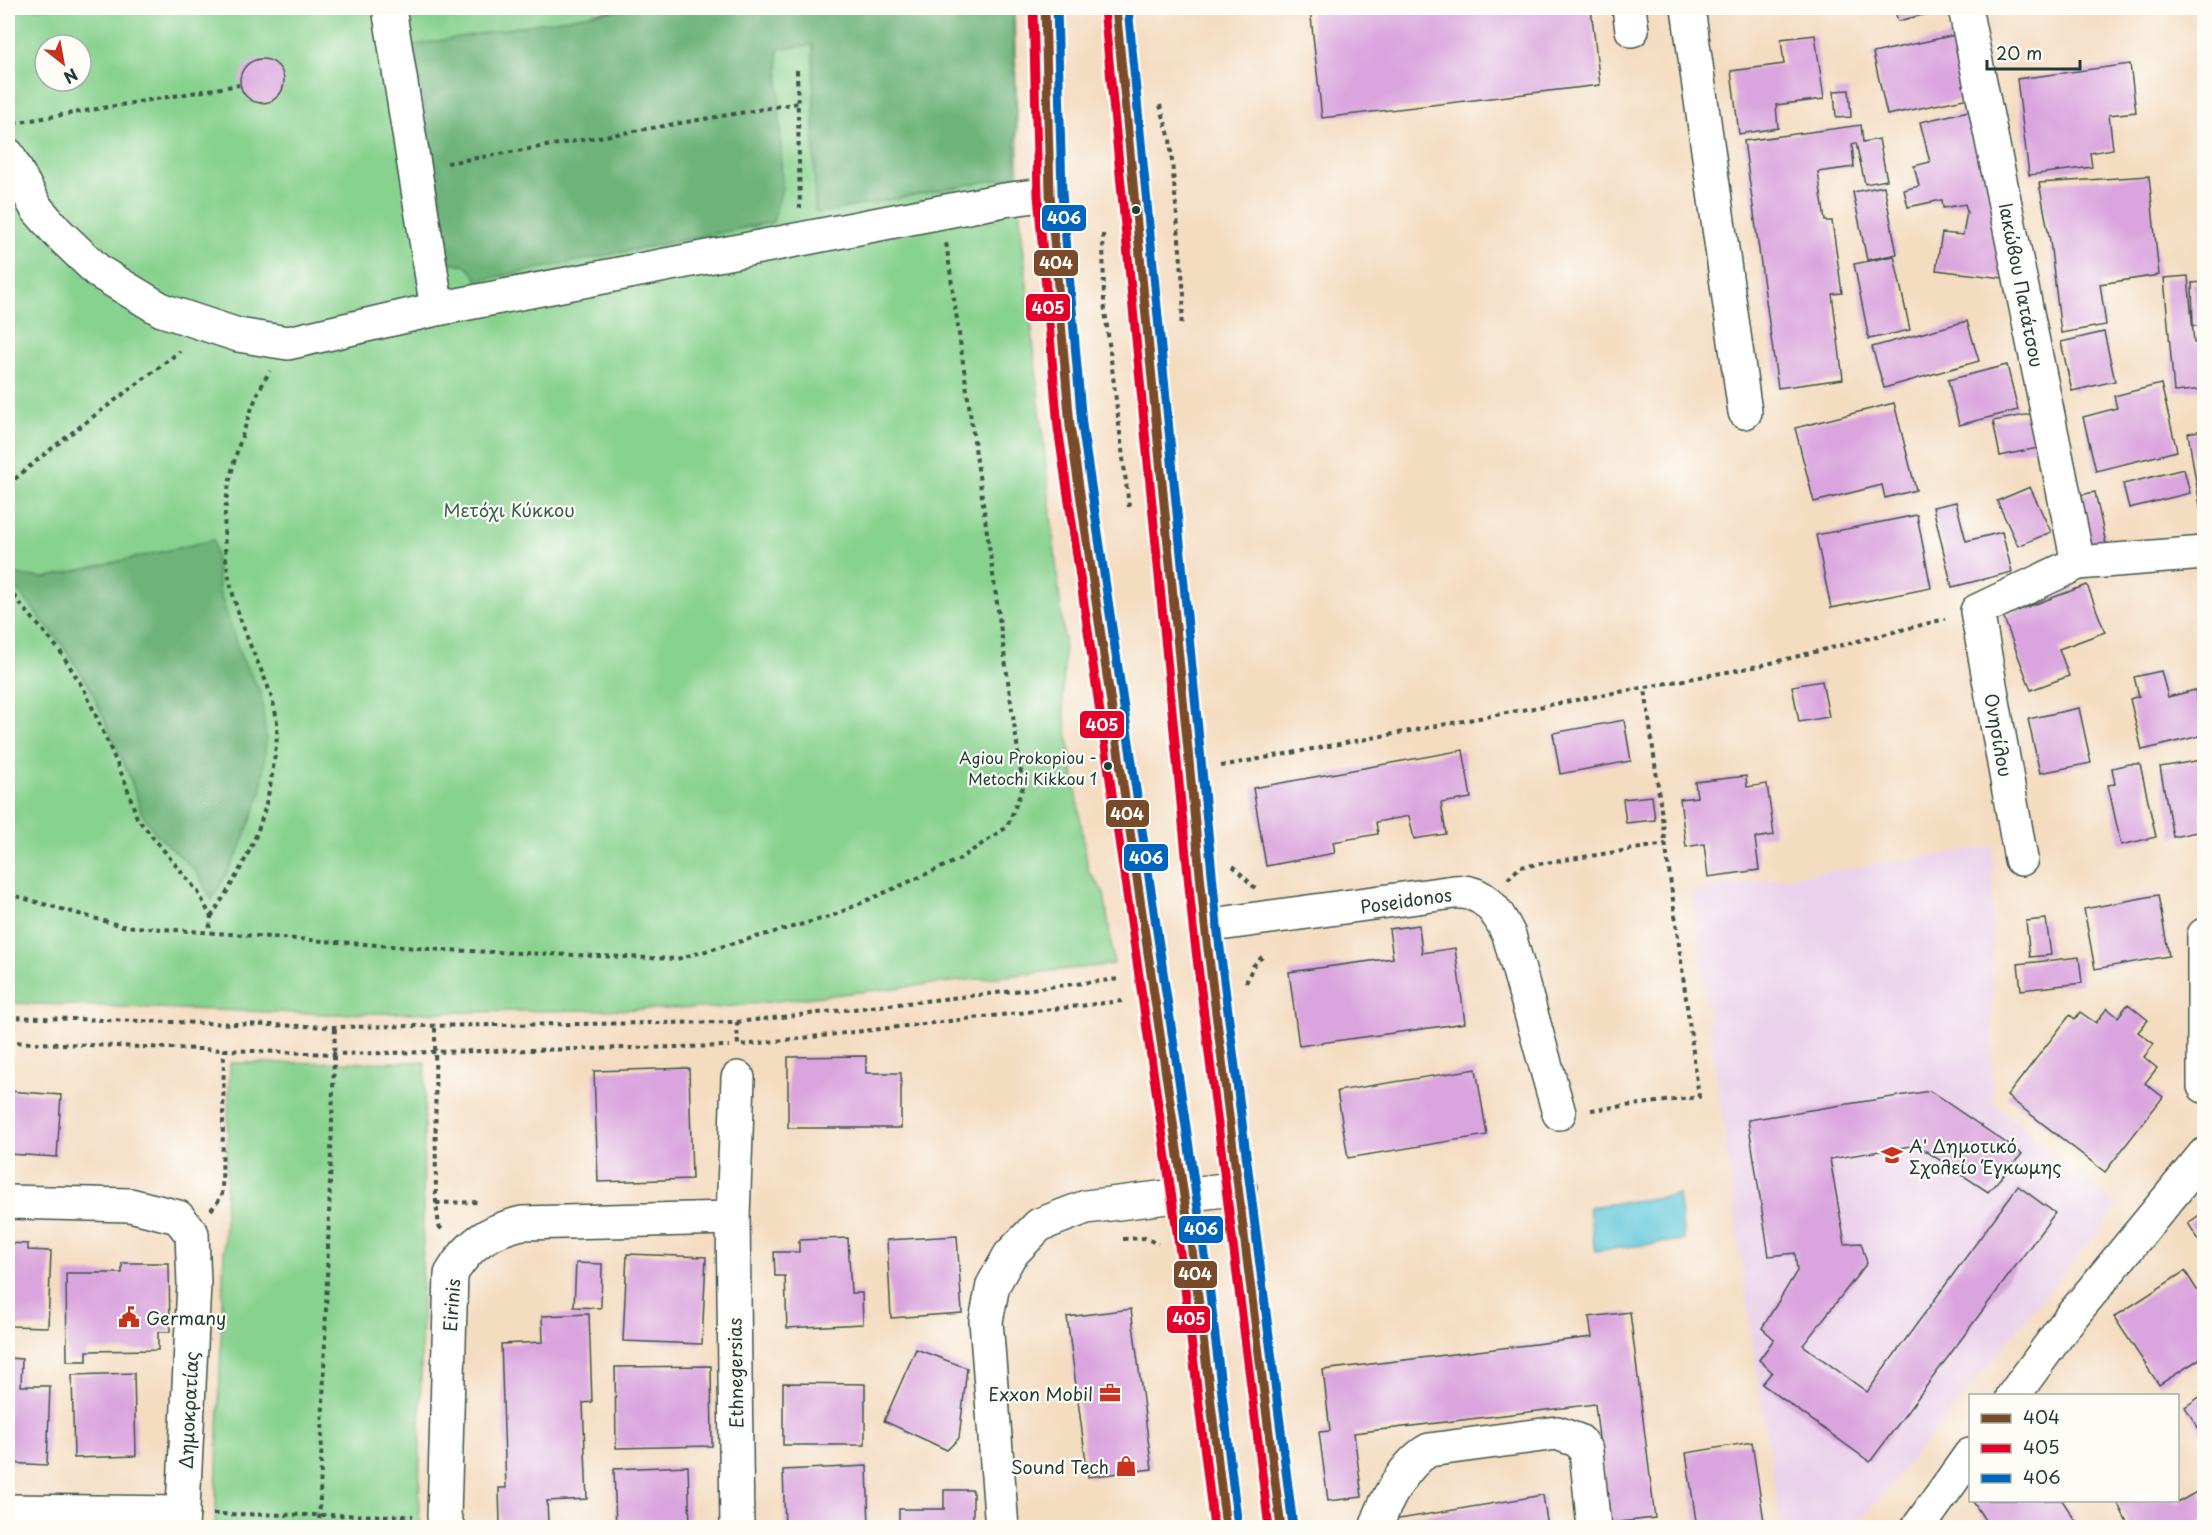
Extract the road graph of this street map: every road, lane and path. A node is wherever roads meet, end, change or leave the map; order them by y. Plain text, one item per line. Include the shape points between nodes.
1 (389, 8) edge
2 (1045, 8) edge
3 (1116, 8) edge
4 (1688, 8) edge
5 (1965, 8) edge
6 (797, 70) dead end
7 (239, 85) dead end
8 (798, 103) junction
9 (8, 124) edge
10 (8, 155) edge
11 (415, 168) junction
12 (1050, 194) junction
13 (22, 210) edge
14 (941, 212) junction
15 (801, 239) junction
16 (437, 309) junction
17 (209, 328) junction
18 (288, 343) junction
19 (1745, 412) dead end
20 (8, 486) edge
21 (2205, 553) edge
22 (2078, 563) junction
23 (8, 589) edge
24 (1977, 611) junction
25 (1645, 688) junction
26 (1214, 768) dead end
27 (1666, 844) junction
28 (2021, 859) dead end
29 (8, 894) edge
30 (1485, 900) junction
31 (210, 917) junction
32 (1205, 926) junction
33 (208, 932) junction
34 (2205, 935) edge
35 (1129, 978) dead end
36 (1132, 1000) dead end
37 (8, 1017) edge
38 (737, 1022) junction
39 (335, 1027) junction
40 (435, 1028) junction
41 (8, 1042) edge
42 (738, 1045) junction
43 (224, 1049) junction
44 (435, 1053) junction
45 (334, 1054) junction
46 (738, 1078) dead end
47 (2205, 1086) edge
48 (1559, 1113) joint
49 (2205, 1155) edge
50 (1240, 1188) junction
51 (1184, 1195) junction
52 (8, 1202) edge
53 (484, 1202) dead end
54 (436, 1203) junction
55 (733, 1218) junction
56 (192, 1234) junction
57 (1123, 1239) dead end
58 (1161, 1245) dead end
59 (463, 1254) junction
60 (2014, 1394) edge
61 (1969, 1458) edge
62 (8, 1511) edge
63 (320, 1516) junction
64 (182, 1520) edge
65 (446, 1522) edge
66 (320, 1527) edge
67 (737, 1527) edge
68 (1002, 1527) edge
69 (1226, 1527) edge
70 (1281, 1527) edge
71 (1376, 1527) edge
72 (1594, 1527) edge
73 (1918, 1527) edge

1 - 11 street
2 - 12 street
3 - 32 street
4 - 19 street
5 - 22 street, Ιακώβου Πατάτσου
6 - 8 path
7 - 9 path
8 - 11 path
8 - 15 path
10 - 13 street
11 - 16 street
12 - 14 street
12 - 51 street via 1070,426
13 - 17 street via 58,233 99,272 162,310
14 - 15 street
14 - 33 path via 1023,787 1007,827 958,860 832,916 677,959 444,950
15 - 16 street
16 - 18 street
17 - 18 street
17 - 20 path via 53,446
18 - 31 path via 261,386 232,466 224,504 222,543 247,638 272,695 277,724 270,790 251,852
21 - 22 street
22 - 24 street
23 - 31 path via 60,651 85,691 137,818 192,883
24 - 25 path via 1758,666
24 - 28 street, Ονησίλου
25 - 26 path
25 - 27 path
27 - 30 path via 1520,867
27 - 48 path via 1699,1097
29 - 33 path via 122,926
30 - 32 street, Poseidonos via 1467,891 1454,892
30 - 48 street via 1499,914 1509,935
31 - 33 path
32 - 50 street
34 - 47 street
35 - 38 path
36 - 42 path
37 - 39 path
38 - 40 path
38 - 42 path
39 - 40 path
39 - 45 path
40 - 44 path
41 - 43 path
42 - 44 path
43 - 45 path
43 - 56 path via 222,1196
44 - 45 path
44 - 54 path
45 - 63 path
46 - 55 street, Ethnegersias
49 - 60 street via 2070,1318
50 - 51 street
50 - 70 street
51 - 68 street via 1086,1207 1039,1224 1010,1255 993,1285 986,1322
51 - 69 street
52 - 56 street via 130,1205 178,1217
53 - 54 path
54 - 59 path via 439,1226
55 - 59 street, Eirinis via 522,1223 479,1239
55 - 67 street, Ethnegersias
56 - 64 street, Δημοκρατίας via 194,1284
57 - 58 path via 1144,1238
59 - 65 street, Eirinis via 451,1274
61 - 73 street
62 - 64 street
63 - 64 path
63 - 65 path
63 - 66 path
71 - 72 street via 1411,1465 1429,1450 1557,1433 1579,1441 1586,1450

